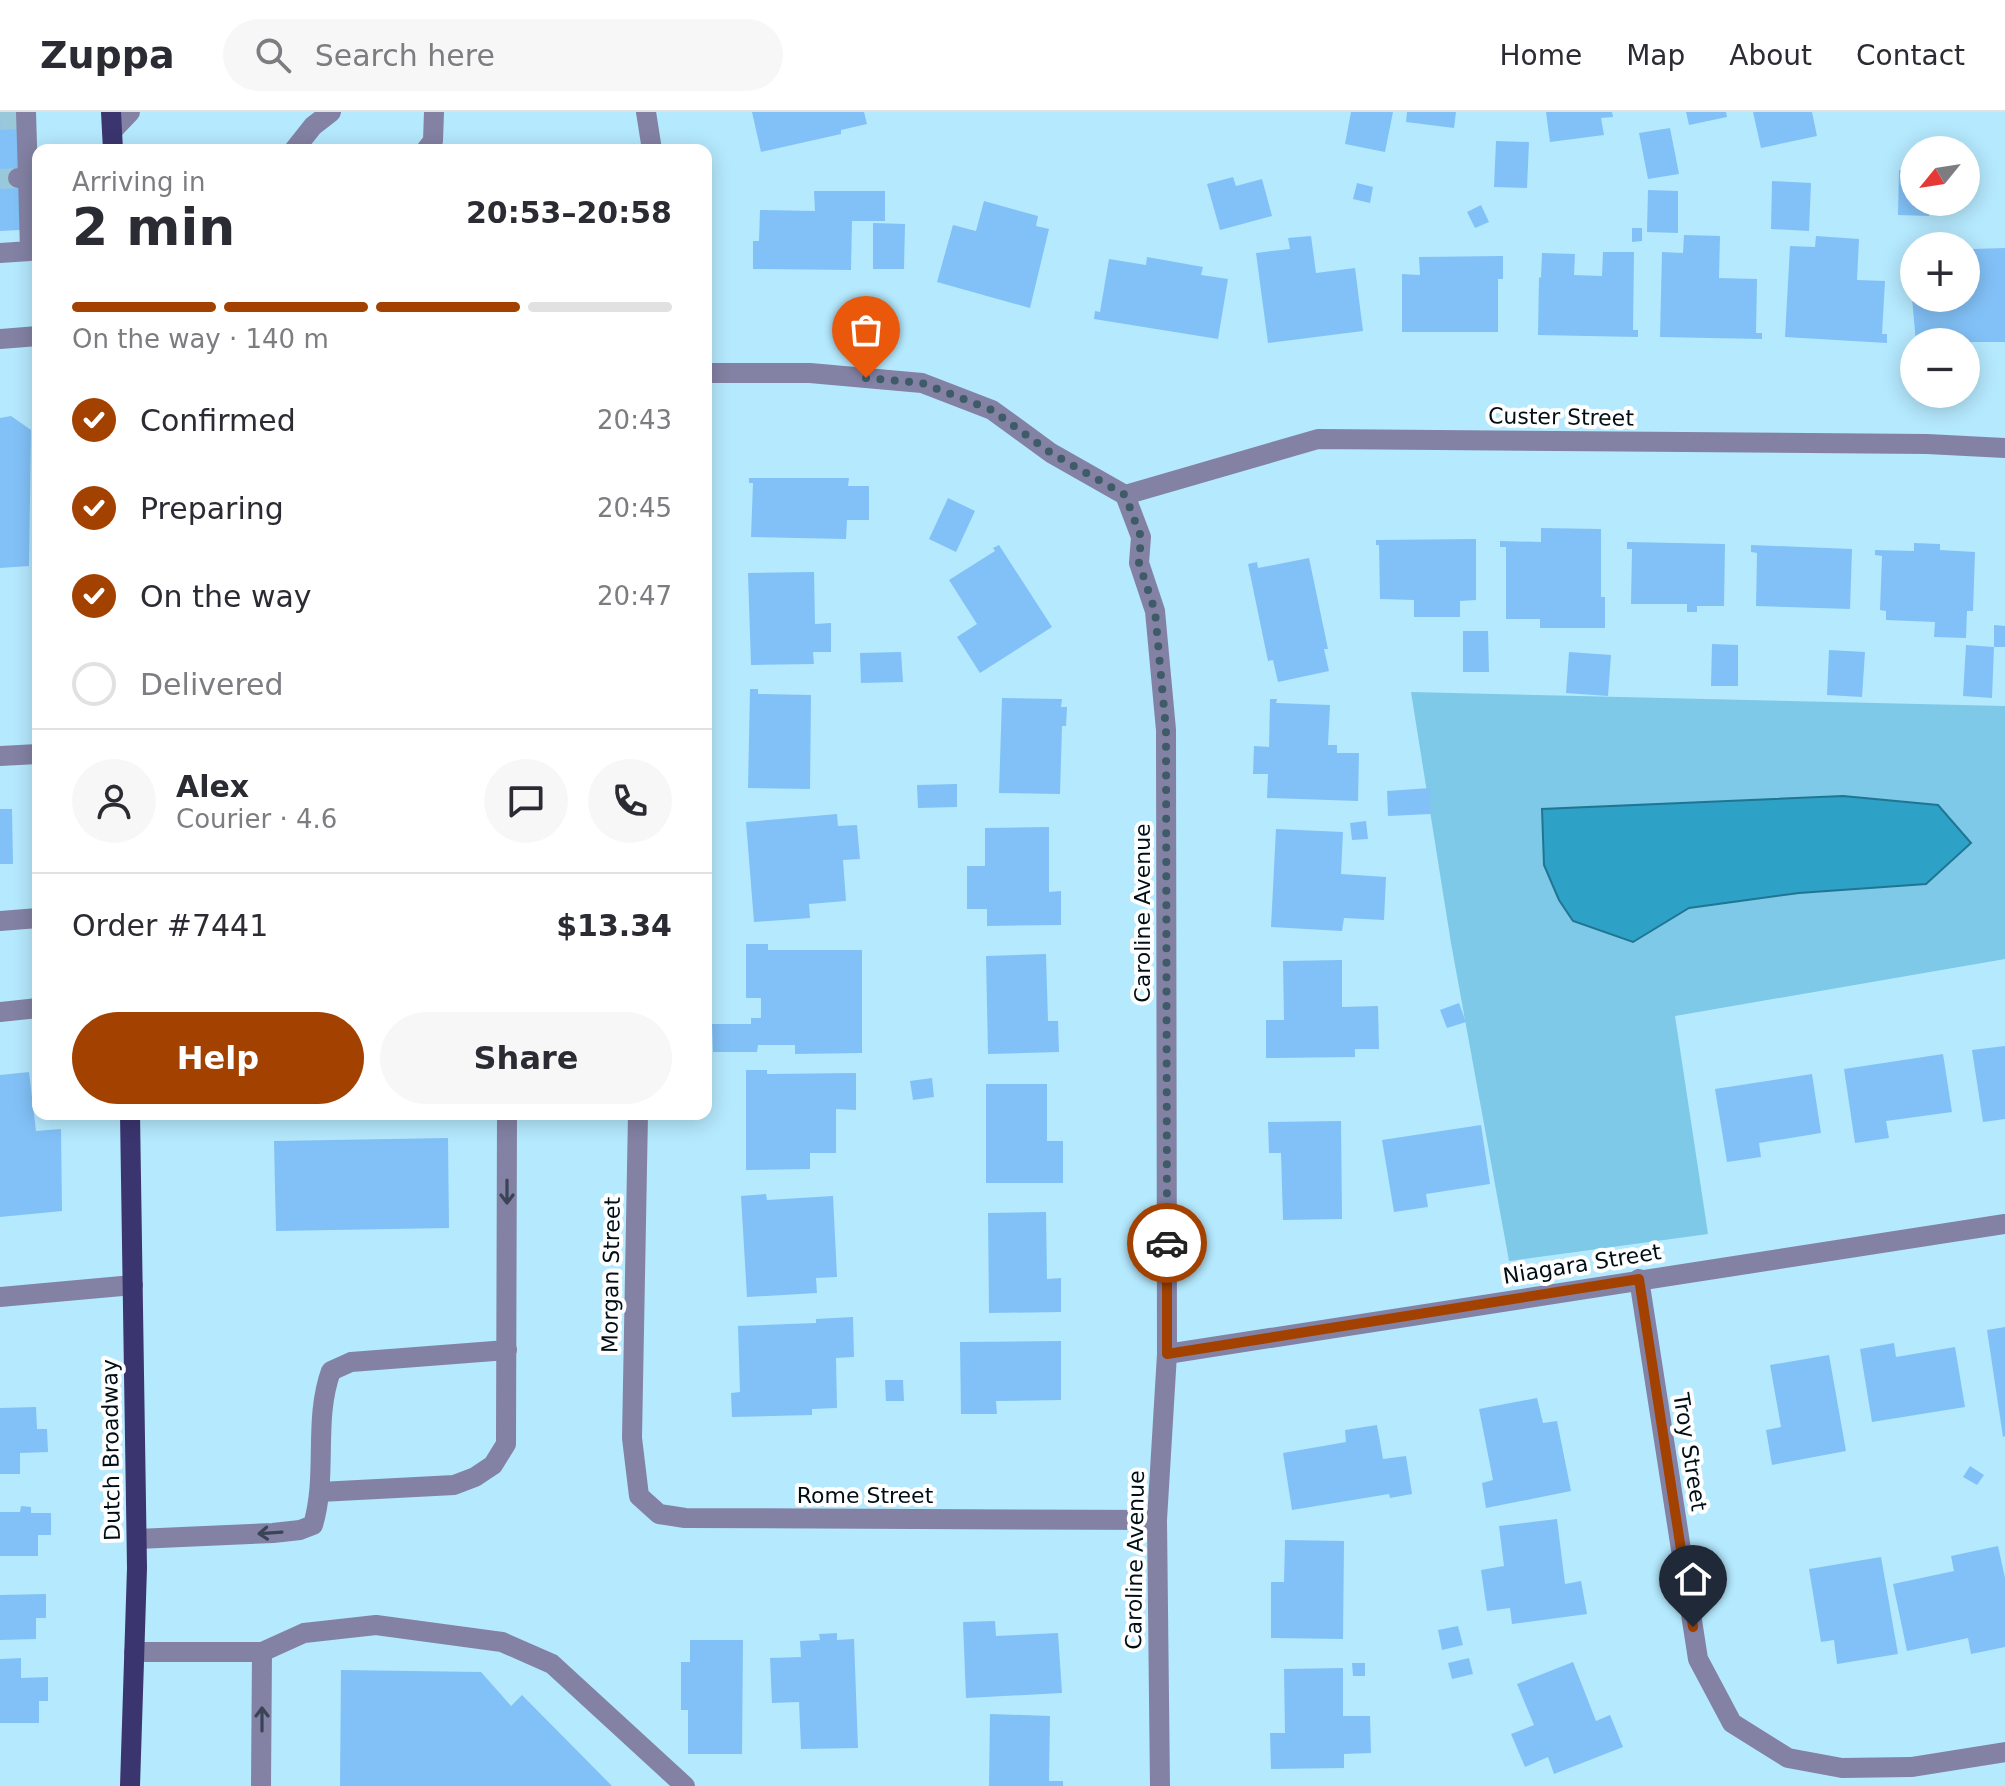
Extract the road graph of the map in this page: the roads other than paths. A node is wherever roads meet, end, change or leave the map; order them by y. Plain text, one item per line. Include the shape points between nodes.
1 (130, 112) edge
2 (331, 112) edge
3 (434, 112) edge
4 (646, 112) edge
5 (23, 116) edge
6 (112, 131) edge
7 (299, 144) edge
8 (431, 144) edge
9 (651, 144) edge
10 (28, 178) edge
11 (0, 253) edge
12 (32, 336) edge
13 (0, 339) edge
14 (712, 373) edge
15 (2005, 448) edge
16 (1125, 495) junction
17 (32, 754) edge
18 (0, 756) edge
19 (32, 918) edge
20 (0, 921) edge
21 (32, 1009) edge
22 (0, 1012) edge
23 (130, 1120) edge
24 (507, 1120) edge
25 (638, 1120) edge
26 (2005, 1224) edge
27 (1639, 1279) junction
28 (133, 1285) junction
29 (0, 1297) edge
30 (507, 1350) junction
31 (1167, 1354) junction
32 (632, 1438) joint
33 (320, 1492) junction
34 (1157, 1520) junction
35 (137, 1539) junction
36 (134, 1652) junction
37 (262, 1652) junction
38 (2005, 1752) edge
39 (130, 1786) edge
40 (261, 1786) edge
41 (685, 1786) edge
42 (1160, 1786) edge

1 - 6 street
2 - 7 street
3 - 8 street
4 - 9 street
5 - 10 street
10 - 11 street via 30,251
12 - 13 street
14 - 16 street via 810,373 922,383 992,410 1051,453
15 - 16 street, Custer Street via 1318,439
16 - 31 street, Caroline Avenue via 1141,537 1139,563 1155,611 1166,730
17 - 18 street
19 - 20 street
21 - 22 street
23 - 28 main road, Dutch Broadway
24 -> 30 street
25 - 32 street, Morgan Street
26 - 27 street, Niagara Street
27 - 31 street, Niagara Street
27 - 38 street, Troy Street via 1698,1659 1732,1723 1788,1758 1842,1768 1911,1767
28 - 29 street
28 - 35 main road, Dutch Broadway
30 - 33 street via 506,1444 493,1465 454,1485
30 - 33 street via 351,1362 331,1371 323,1395
31 - 34 street, Caroline Avenue
32 - 34 street, Rome Street via 639,1496 659,1514
33 -> 35 street via 313,1525 300,1530
34 - 42 street, Caroline Avenue
35 - 36 main road, Dutch Broadway
36 - 37 street
36 - 39 main road, Dutch Broadway
40 -> 37 street
37 - 41 street via 304,1633 376,1625 502,1642 552,1664

